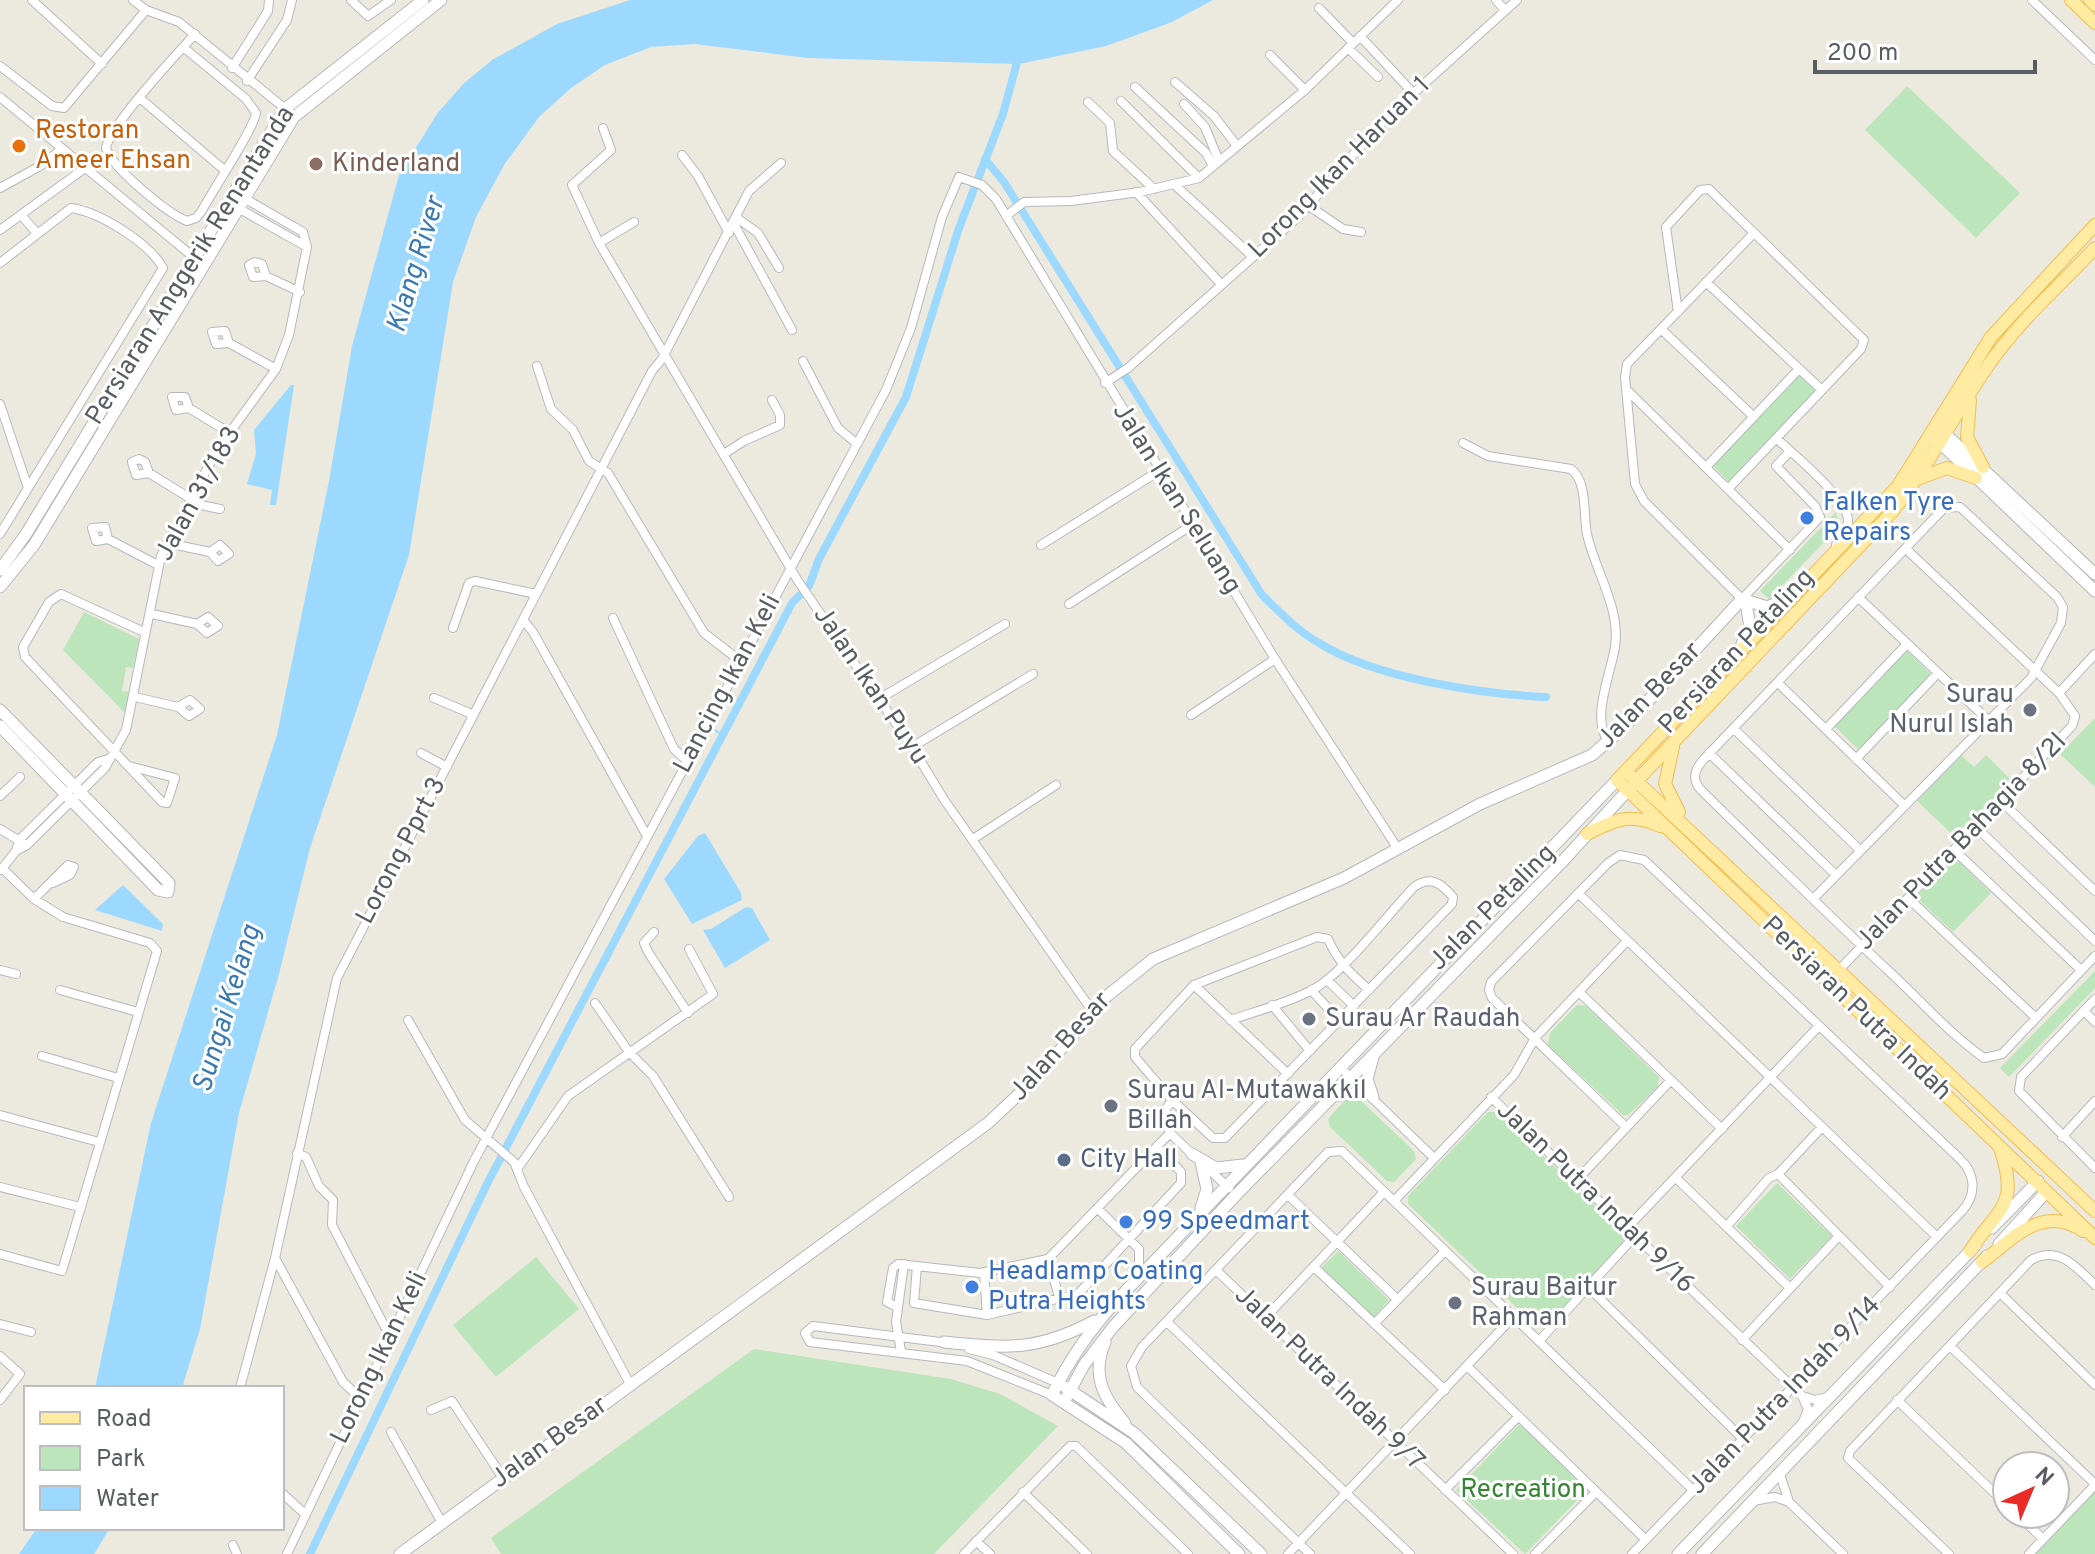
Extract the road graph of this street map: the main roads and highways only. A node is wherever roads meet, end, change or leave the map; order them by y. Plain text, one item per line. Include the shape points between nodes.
1 (423, 0) edge
2 (441, 0) edge
3 (2071, 0) edge
4 (2090, 0) edge
5 (2095, 5) edge
6 (2095, 23) edge
7 (290, 113) junction
8 (2095, 225) edge
9 (2095, 248) edge
10 (1973, 390) junction
11 (1937, 433) junction
12 (1980, 473) junction
13 (1919, 479) junction
14 (0, 570) edge
15 (2095, 574) edge
16 (0, 587) edge
17 (2095, 591) edge
18 (1788, 598) junction
19 (1744, 601) junction
20 (1737, 652) junction
21 (0, 710) edge
22 (0, 726) edge
23 (1675, 740) junction
24 (1621, 775) junction
25 (1632, 785) junction
26 (73, 793) junction
27 (1687, 825) junction
28 (1587, 834) junction
29 (1676, 837) junction
30 (1893, 1021) junction
31 (1876, 1031) junction
32 (1375, 1053) junction
33 (1952, 1077) junction
34 (1938, 1089) junction
35 (1333, 1096) junction
36 (2004, 1123) junction
37 (2000, 1146) junction
38 (1249, 1162) junction
39 (2044, 1185) junction
40 (2095, 1211) edge
41 (1198, 1216) junction
42 (2095, 1239) edge
43 (1970, 1251) junction
44 (1982, 1262) junction
45 (1102, 1316) junction
46 (1113, 1327) junction
47 (944, 1342) road end
48 (1900, 1348) junction
49 (1876, 1350) junction
50 (1058, 1383) junction
51 (1070, 1390) junction
52 (1064, 1402) junction
53 (1134, 1433) junction
54 (400, 1554) edge
55 (1239, 1554) edge
56 (1261, 1554) edge
57 (1678, 1554) edge
58 (1702, 1554) edge

1 - 7 main road, Persiaran Anggerik Renantanda
2 - 7 main road, Persiaran Anggerik Renantanda
3 - 6 main road
4 - 5 main road
7 - 14 main road, Persiaran Anggerik Renantanda via 193,257
7 - 16 main road, Persiaran Anggerik Renantanda via 34,545
8 - 11 main road, Persiaran Petaling via 1991,337
9 - 10 main road, Persiaran Petaling via 2001,347
10 - 11 main road, Persiaran Petaling
10 - 12 main road via 1966,413 1967,437
11 - 12 main road
11 - 13 main road, Persiaran Petaling
11 - 18 main road, Persiaran Petaling via 1898,486
12 - 13 main road via 1947,468
12 - 15 main road
12 - 17 main road
13 - 23 main road, Persiaran Petaling
18 - 19 main road via 1767,607
18 - 20 main road, Persiaran Petaling
19 - 20 main road via 1748,634
19 - 54 main road, Jalan Besar via 1609,742 1585,760 1495,798 1318,890 1153,959 1121,982 988,1123
20 - 24 main road, Persiaran Petaling
21 - 26 main road
22 - 26 main road
23 - 25 main road, Persiaran Petaling
23 - 27 main road via 1665,784
24 - 25 main road, Persiaran Putra Indah
24 - 38 main road, Jalan Petaling
25 - 27 main road, Persiaran Putra Indah
25 - 28 main road, Jalan Petaling
25 - 29 main road, Persiaran Putra Indah
26 - 26 main road via 169,883 168,892 158,890
27 - 30 main road, Persiaran Putra Indah
28 - 29 main road via 1612,820 1631,817
28 - 32 main road, Jalan Petaling
29 - 31 main road, Persiaran Putra Indah
30 - 31 main road via 1908,1049
30 - 33 main road, Persiaran Putra Indah
31 - 34 main road, Persiaran Putra Indah
32 - 35 main road, Jalan Petaling
32 - 35 main road via 1367,1079 1371,1095
33 - 34 main road via 1917,1057
33 - 36 main road, Persiaran Putra Indah
34 - 37 main road, Persiaran Putra Indah
35 - 46 main road, Jalan Petaling
36 - 39 main road via 2041,1165
36 - 40 main road, Persiaran Putra Indah
37 - 39 main road, Persiaran Putra Indah
37 - 43 main road via 2008,1197
38 - 41 main road, Jalan Petaling
38 - 41 main road via 1225,1169 1196,1158 1207,1189
39 - 40 main road via 2062,1187
39 - 42 main road, Persiaran Putra Indah
39 - 43 main road
39 - 44 main road
41 - 45 main road, Jalan Petaling
42 - 44 main road via 2065,1223 2031,1224
43 - 49 main road
44 - 48 main road
45 - 47 main road via 1048,1343 1030,1346
45 - 50 main road, Jalan Petaling
46 - 51 main road, Jalan Petaling
46 - 53 main road via 1097,1374 1104,1396
48 - 49 main road via 1892,1343
48 - 58 main road
49 - 57 main road
50 - 51 main road
50 - 52 main road, Jalan Petaling via 1052,1395
51 - 52 main road, Jalan Petaling
51 - 53 main road
52 - 55 main road via 1126,1443
53 - 56 main road

